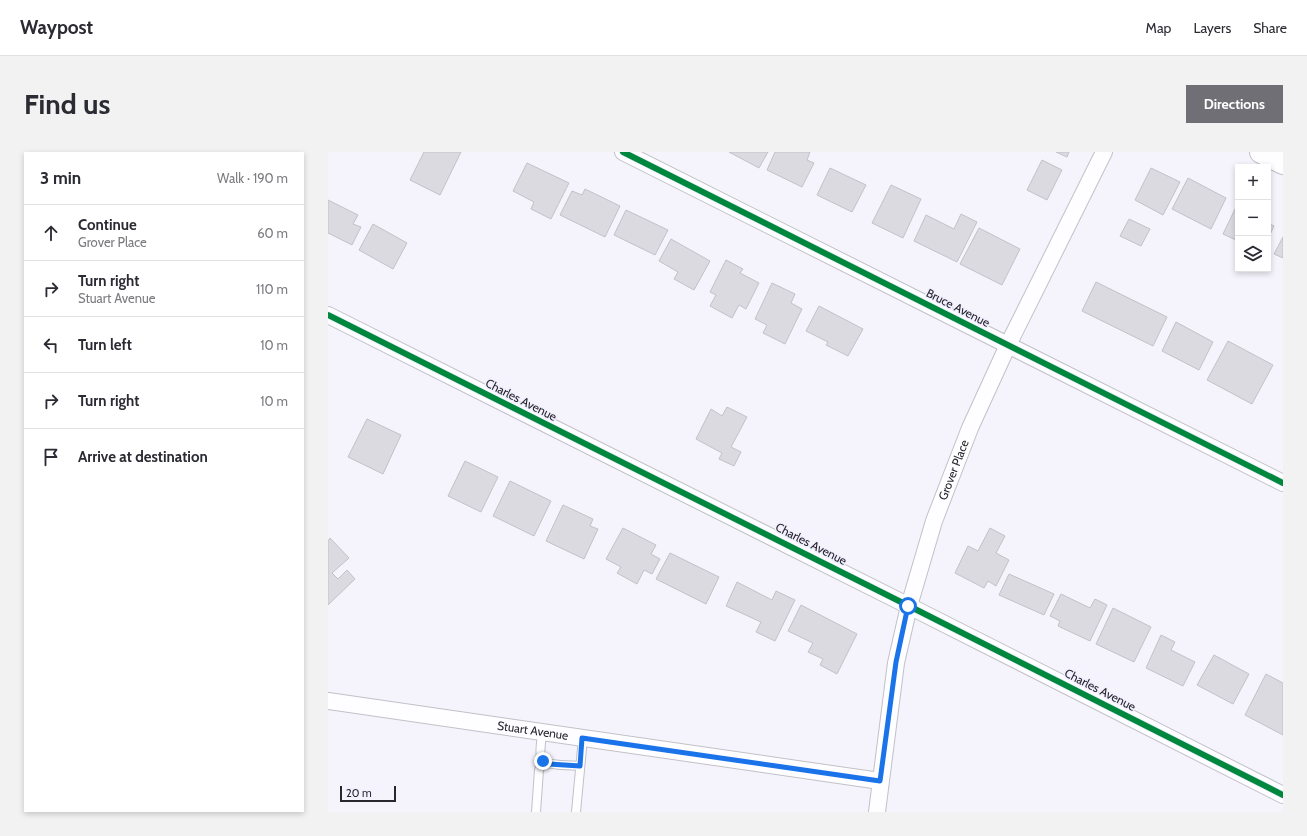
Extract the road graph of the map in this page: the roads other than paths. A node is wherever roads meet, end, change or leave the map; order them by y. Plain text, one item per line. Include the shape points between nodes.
1 (623, 152) edge
2 (1104, 152) edge
3 (1261, 152) edge
4 (1283, 163) edge
5 (328, 316) edge
6 (1008, 346) junction
7 (1283, 483) edge
8 (908, 606) junction
9 (328, 701) edge
10 (542, 732) junction
11 (582, 738) junction
12 (543, 761) junction
13 (580, 766) junction
14 (880, 781) junction
15 (1283, 795) edge
16 (536, 812) edge
17 (576, 812) edge
18 (877, 812) edge

1 - 6 street, Bruce Avenue
2 - 6 street, Grover Place
3 - 4 main road
5 - 8 street, Charles Avenue
6 - 7 street, Bruce Avenue
6 - 8 street, Grover Place via 970,428 945,492
8 - 14 street, Grover Place via 896,662
8 - 15 street, Charles Avenue
9 - 10 street, Stuart Avenue
10 - 11 street, Stuart Avenue
10 - 12 lane via 540,757
11 - 13 lane
11 - 14 street, Stuart Avenue
12 - 13 lane via 549,764
12 - 16 lane
13 - 17 lane
14 - 18 street, Grover Place

